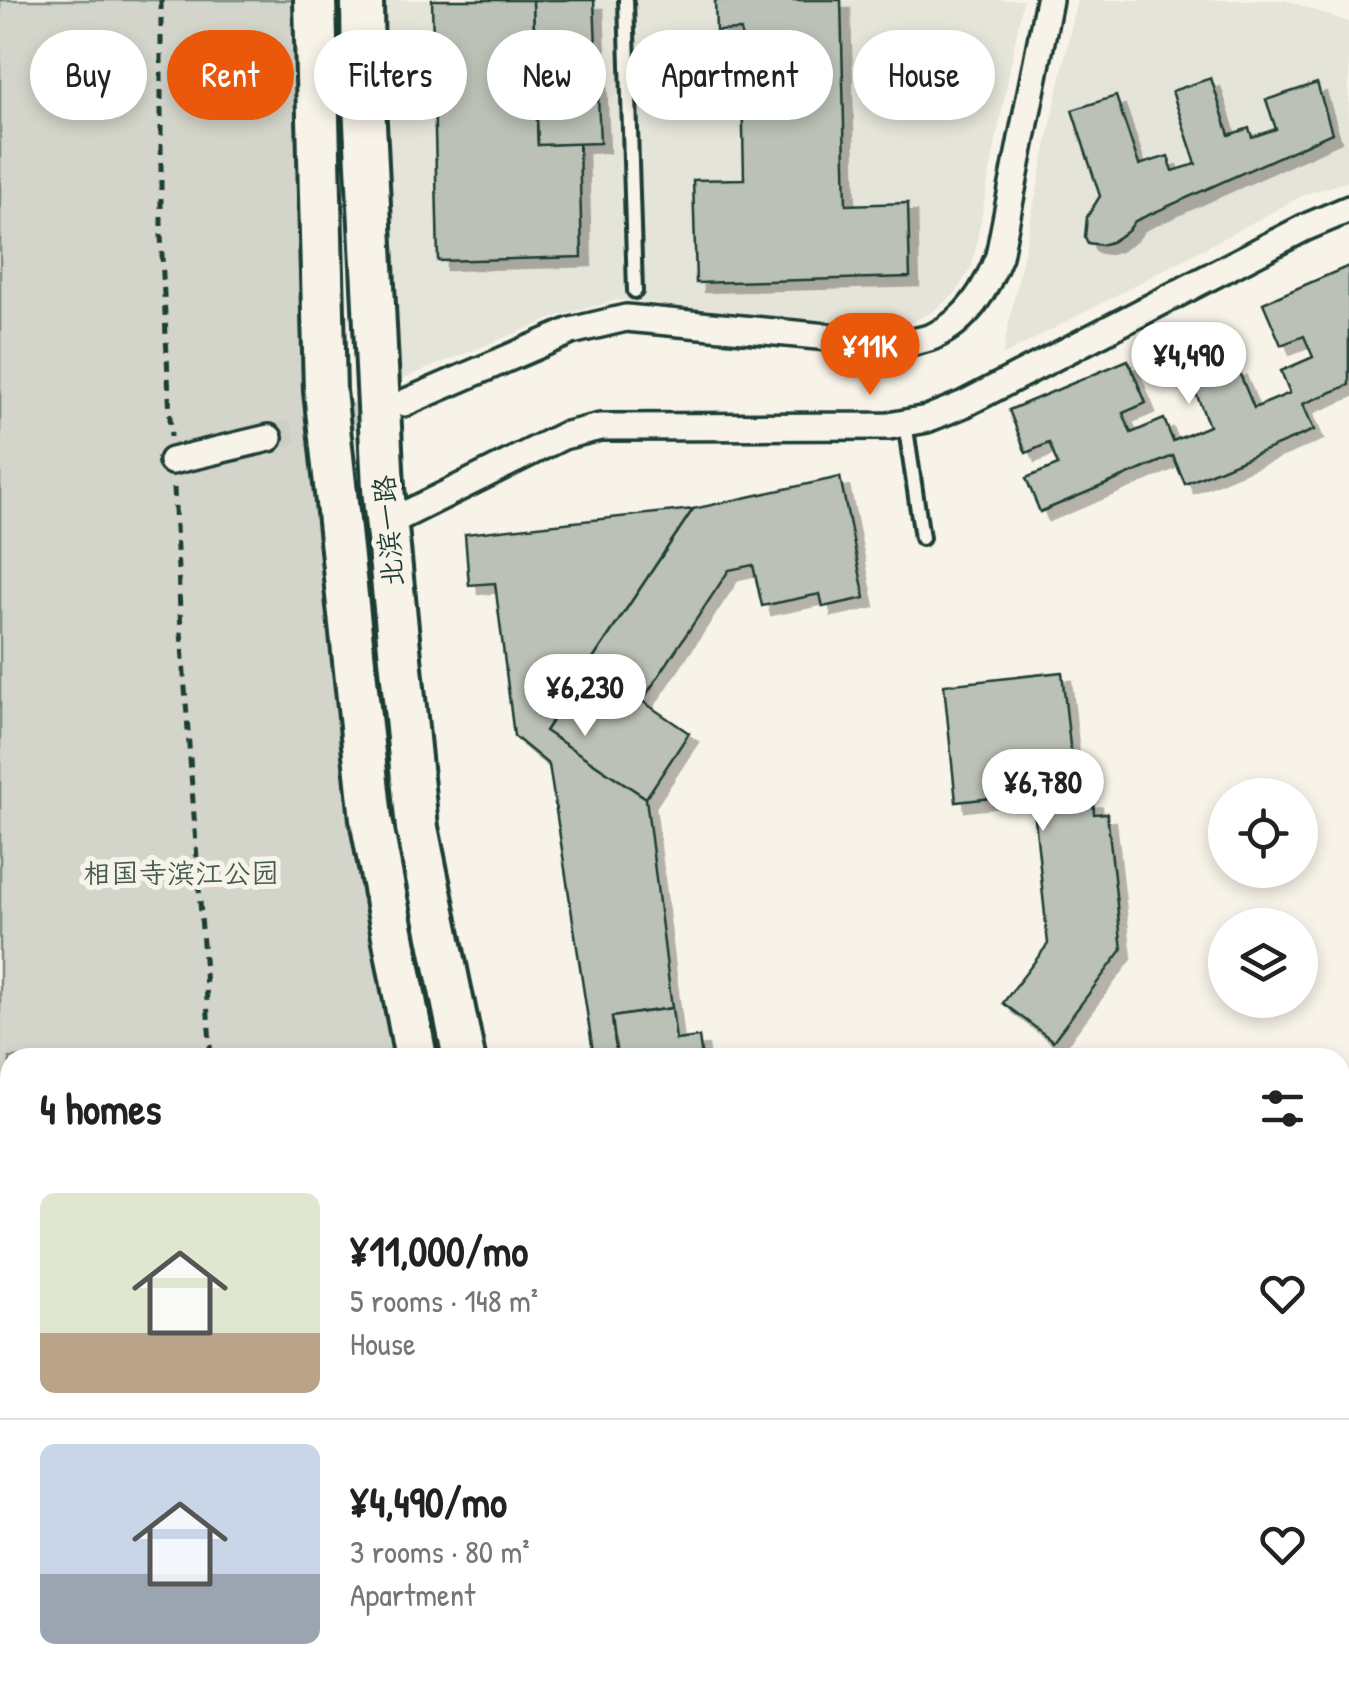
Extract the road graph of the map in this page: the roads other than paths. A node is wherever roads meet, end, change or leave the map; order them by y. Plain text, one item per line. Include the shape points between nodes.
1 (315, 0) edge
2 (362, 0) edge
3 (626, 0) edge
4 (1048, 0) edge
5 (1349, 209) edge
6 (635, 291) dead end
7 (404, 403) tunnel mouth
8 (905, 422) junction
9 (270, 438) tunnel mouth
10 (172, 461) road end
11 (386, 524) junction
12 (922, 538) dead end
13 (414, 1048) edge
14 (462, 1048) edge

1 - 13 main road, 北滨一路 via 325,392 371,819
2 - 11 main road, 北滨一路
3 - 6 lane
4 - 7 street via 999,256 985,290 934,336 902,344 626,318 571,331
5 - 8 street via 964,404
8 - 11 street via 600,426 563,436
8 - 12 lane
9 - 10 street
11 - 14 main road, 北滨一路 via 417,828

